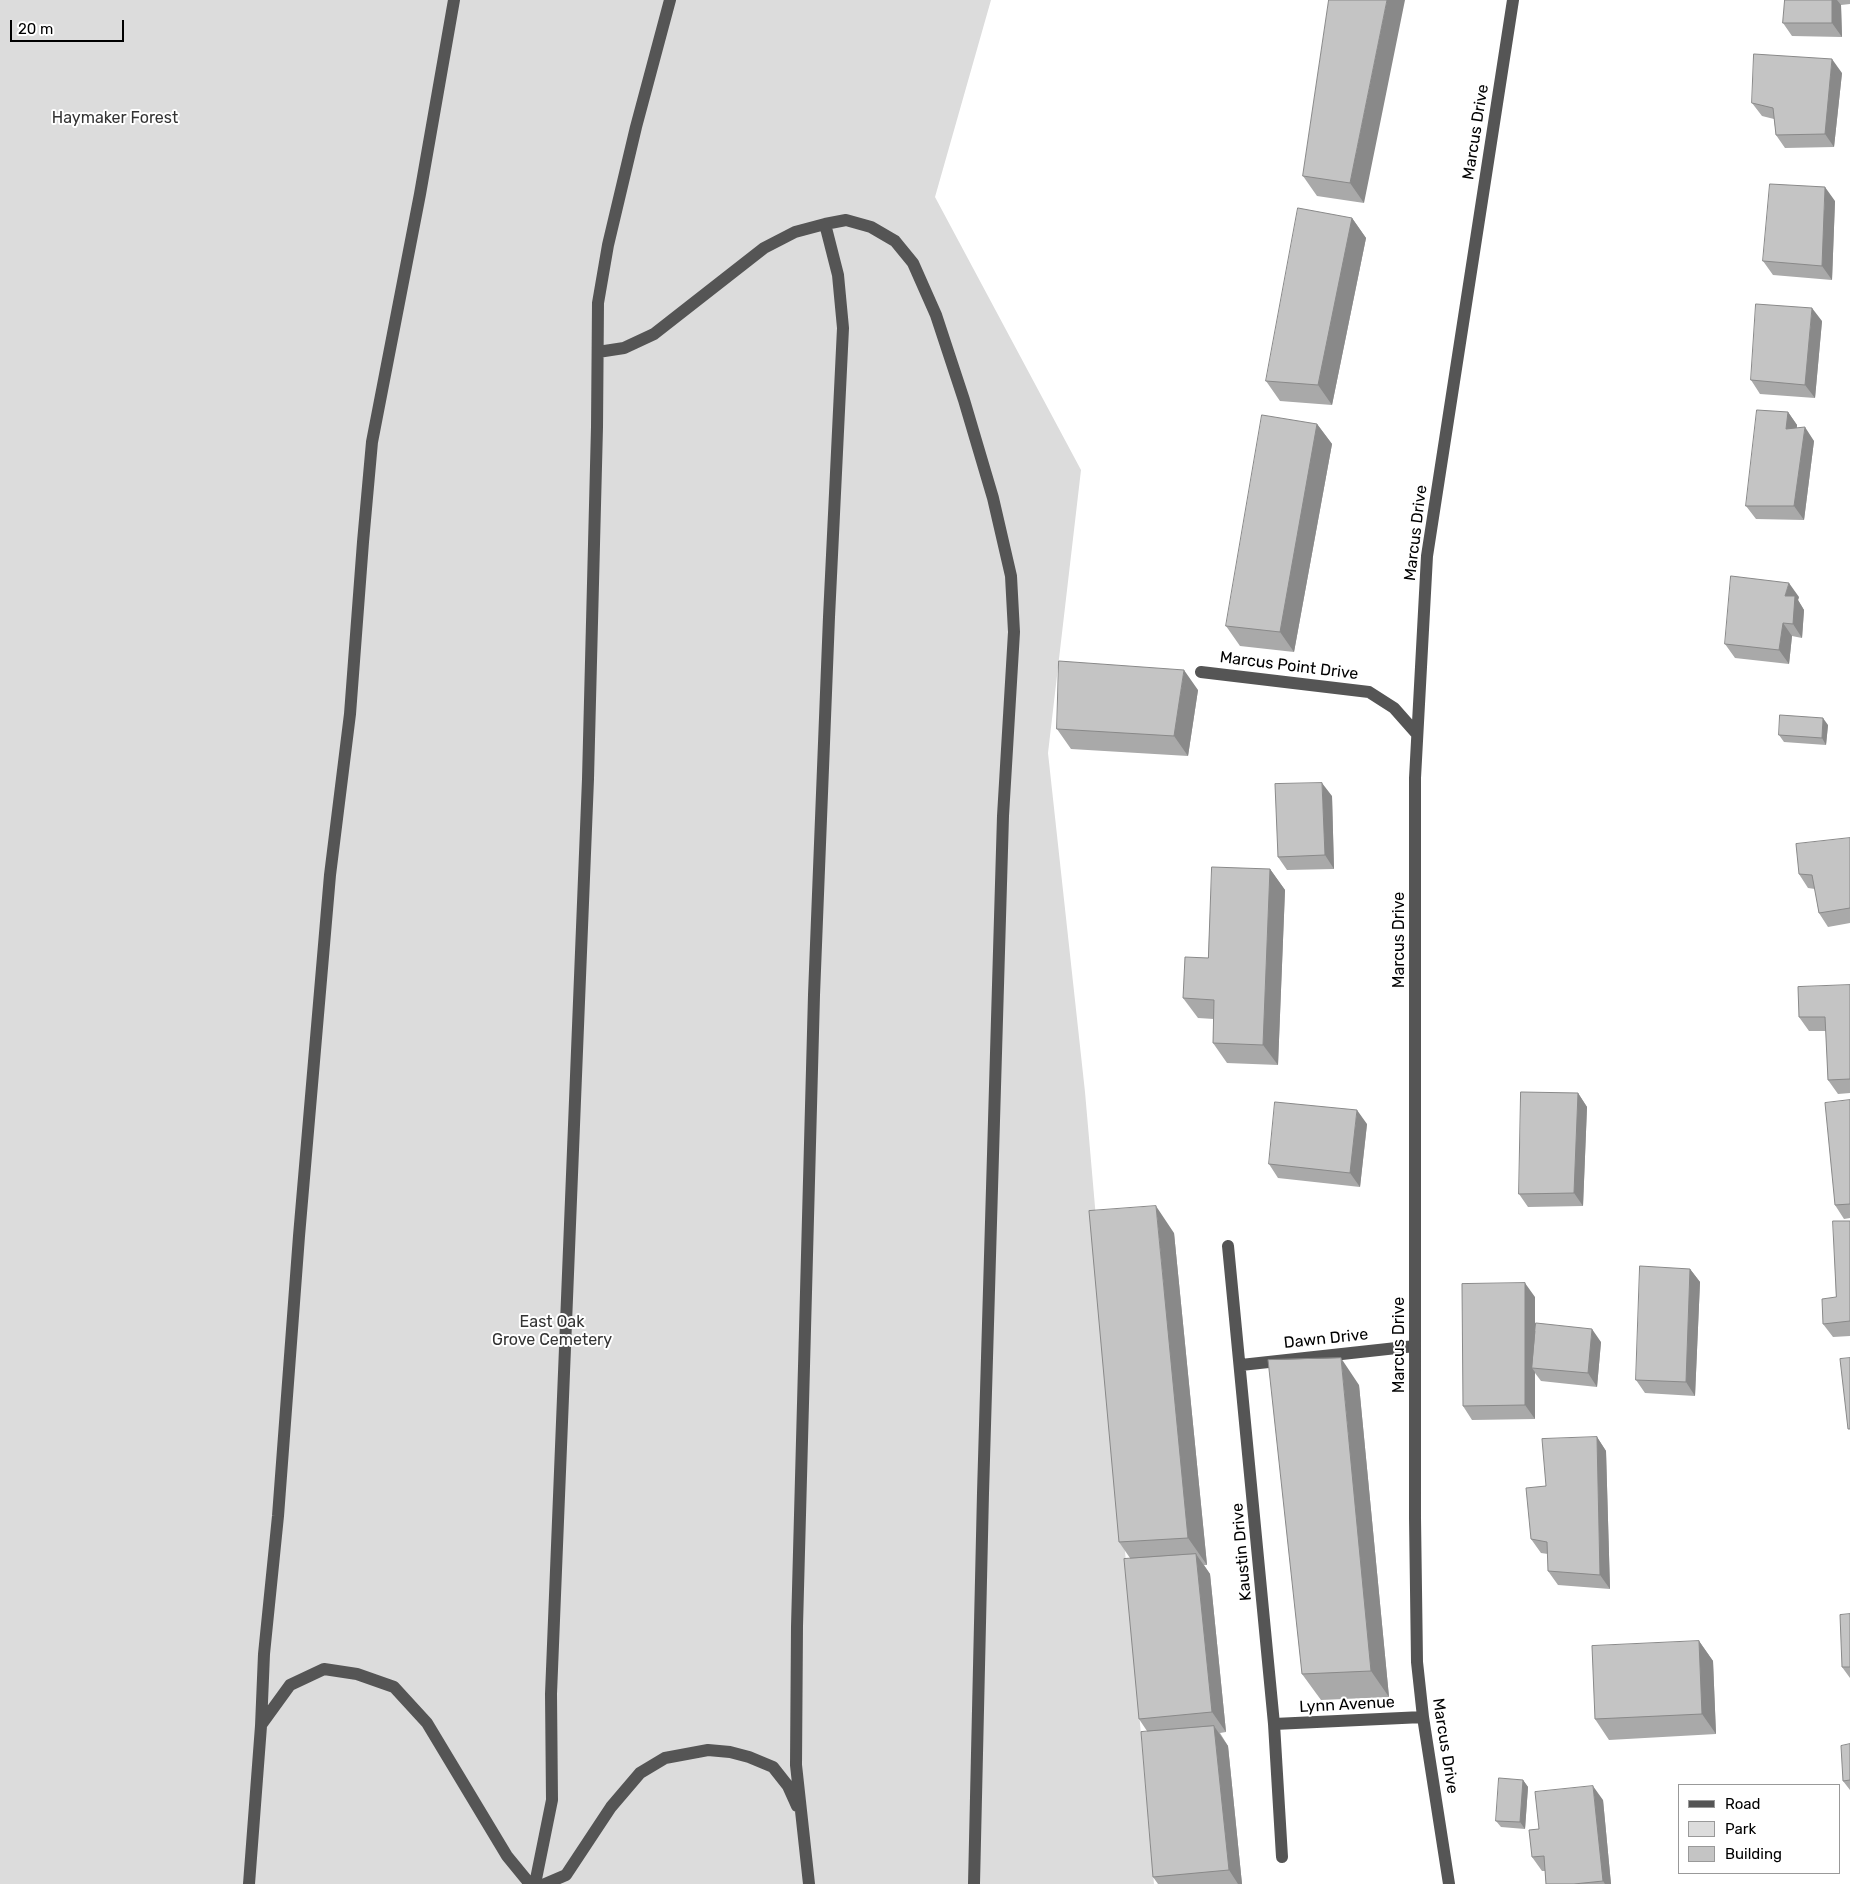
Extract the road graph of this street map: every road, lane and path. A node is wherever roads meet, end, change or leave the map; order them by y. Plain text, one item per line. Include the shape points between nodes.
1 (454, 0) edge
2 (670, 0) edge
3 (1513, 0) edge
4 (825, 224) junction
5 (598, 352) junction
6 (1201, 672) dead end
7 (1417, 734) junction
8 (1228, 1246) dead end
9 (1416, 1346) junction
10 (1240, 1365) junction
11 (1423, 1717) junction
12 (1274, 1724) junction
13 (261, 1726) junction
14 (802, 1818) junction
15 (1282, 1857) dead end
16 (249, 1884) edge
17 (530, 1884) edge
18 (535, 1884) edge
19 (545, 1884) edge
20 (809, 1884) edge
21 (974, 1884) edge
22 (1449, 1884) edge

1 - 13 street via 372,442 351,704 330,875 302,1197 278,1516 264,1654
2 - 5 street via 608,246 598,303
3 - 7 street, Marcus Drive via 1427,556
4 - 5 street via 795,232 764,248 654,334 624,348
4 - 14 street via 838,275 843,328 814,995 801,1464 796,1765
4 - 21 street via 846,220 871,227 895,241 913,263 936,315 964,400 993,498 1011,576 1014,632 1003,826
5 - 18 street via 588,779 552,1685 552,1800
6 - 7 street, Marcus Point Drive via 1368,692 1394,708
7 - 9 street, Marcus Drive
8 - 10 street, Kaustin Drive
9 - 10 street, Dawn Drive
9 - 11 street, Marcus Drive via 1417,1662
10 - 12 street, Kaustin Drive
11 - 12 street, Lynn Avenue
11 - 22 street, Marcus Drive
12 - 15 street, Kaustin Drive
13 - 16 street
13 - 17 street via 290,1685 324,1668 357,1674 394,1687 427,1722 507,1856
14 - 19 street via 788,1786 773,1767 757,1760 708,1750 664,1758 640,1773 611,1807 566,1875
14 - 20 street

